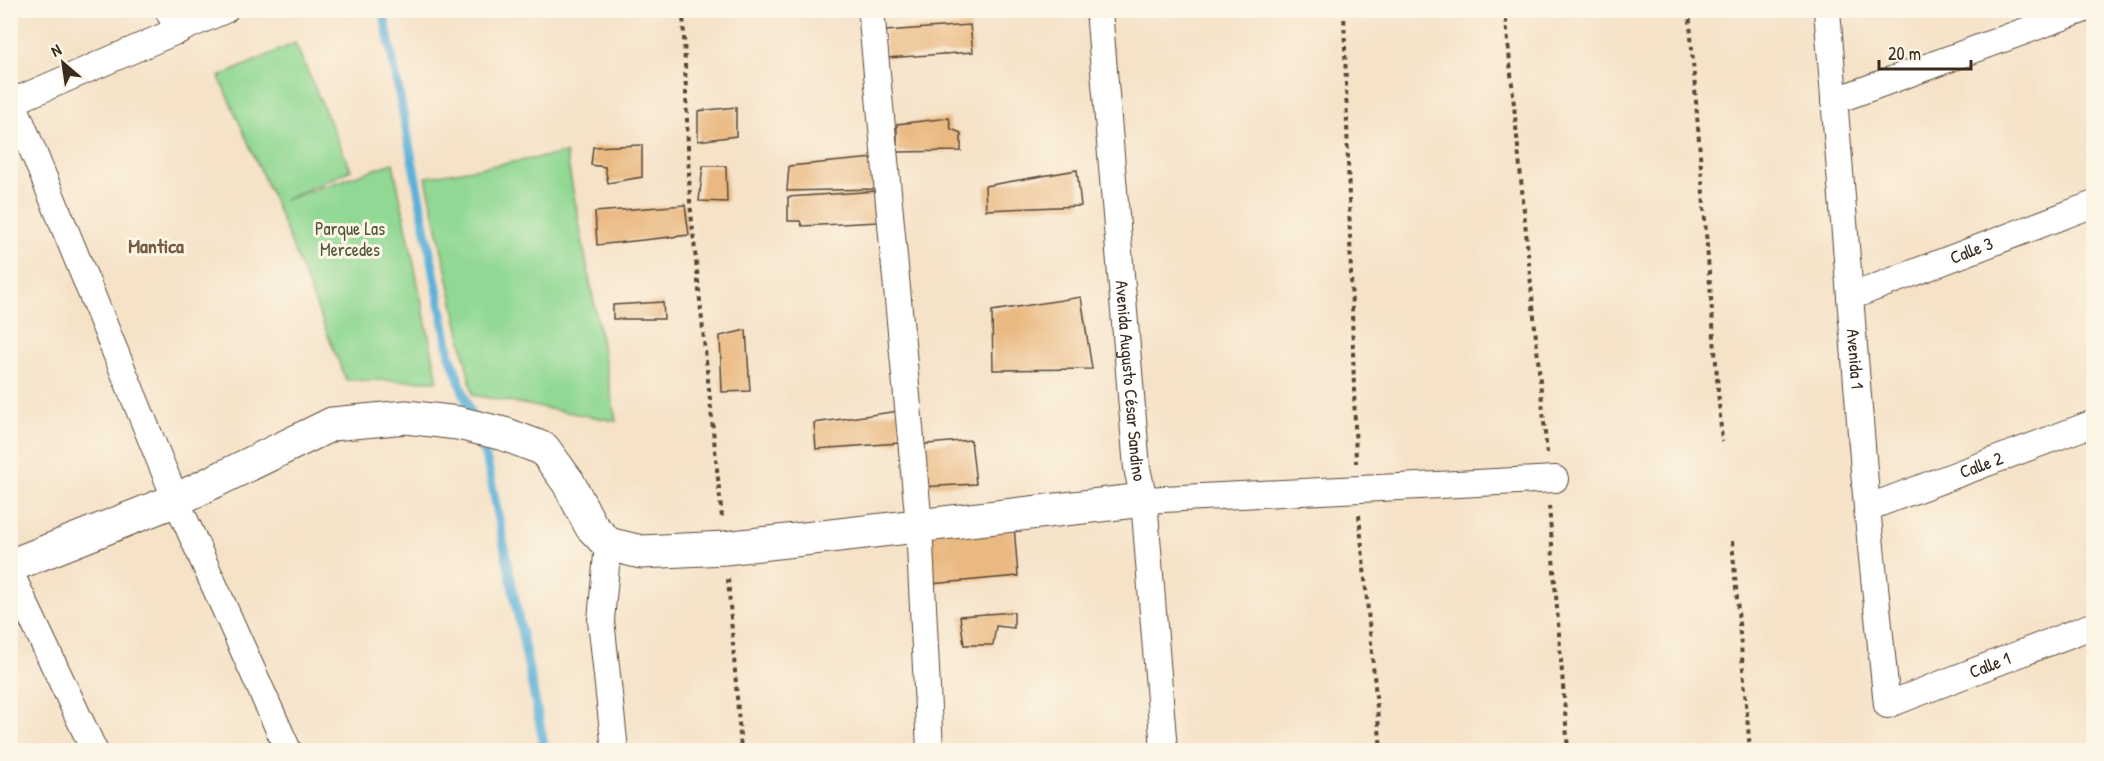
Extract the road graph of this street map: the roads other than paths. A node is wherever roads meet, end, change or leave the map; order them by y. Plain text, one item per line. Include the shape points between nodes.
1 (225, 10) edge
2 (872, 10) edge
3 (1099, 10) edge
4 (1827, 10) edge
5 (2082, 10) edge
6 (173, 21) edge
7 (12, 100) edge
8 (1834, 101) junction
9 (2094, 204) edge
10 (1850, 297) junction
11 (2094, 423) edge
12 (1551, 478) road end
13 (176, 500) junction
14 (1144, 500) junction
15 (1867, 508) junction
16 (919, 525) junction
17 (608, 544) junction
18 (10, 566) edge
19 (10, 572) edge
20 (2094, 625) edge
21 (1887, 705) joint
22 (94, 750) edge
23 (288, 750) edge
24 (615, 750) edge
25 (930, 750) edge
26 (1164, 750) edge

1 - 6 street
2 - 16 street
3 - 14 street, Avenida Augusto César Sandino via 1137,468
4 - 8 street, Avenida 1
5 - 8 street
6 - 7 street
7 - 13 street
8 - 10 street, Avenida 1
9 - 10 street, Calle 3
10 - 15 street, Avenida 1
11 - 15 street, Calle 2
12 - 14 street
13 - 17 street via 332,424 405,417 458,423 544,449 568,482 591,525
13 - 18 street
13 - 23 street
14 - 16 street
14 - 26 street, Avenida Augusto César Sandino
15 - 21 street, Avenida 1
16 - 17 street via 725,548 641,552
16 - 25 street
17 - 24 street via 601,620
19 - 22 street
20 - 21 street, Calle 1

